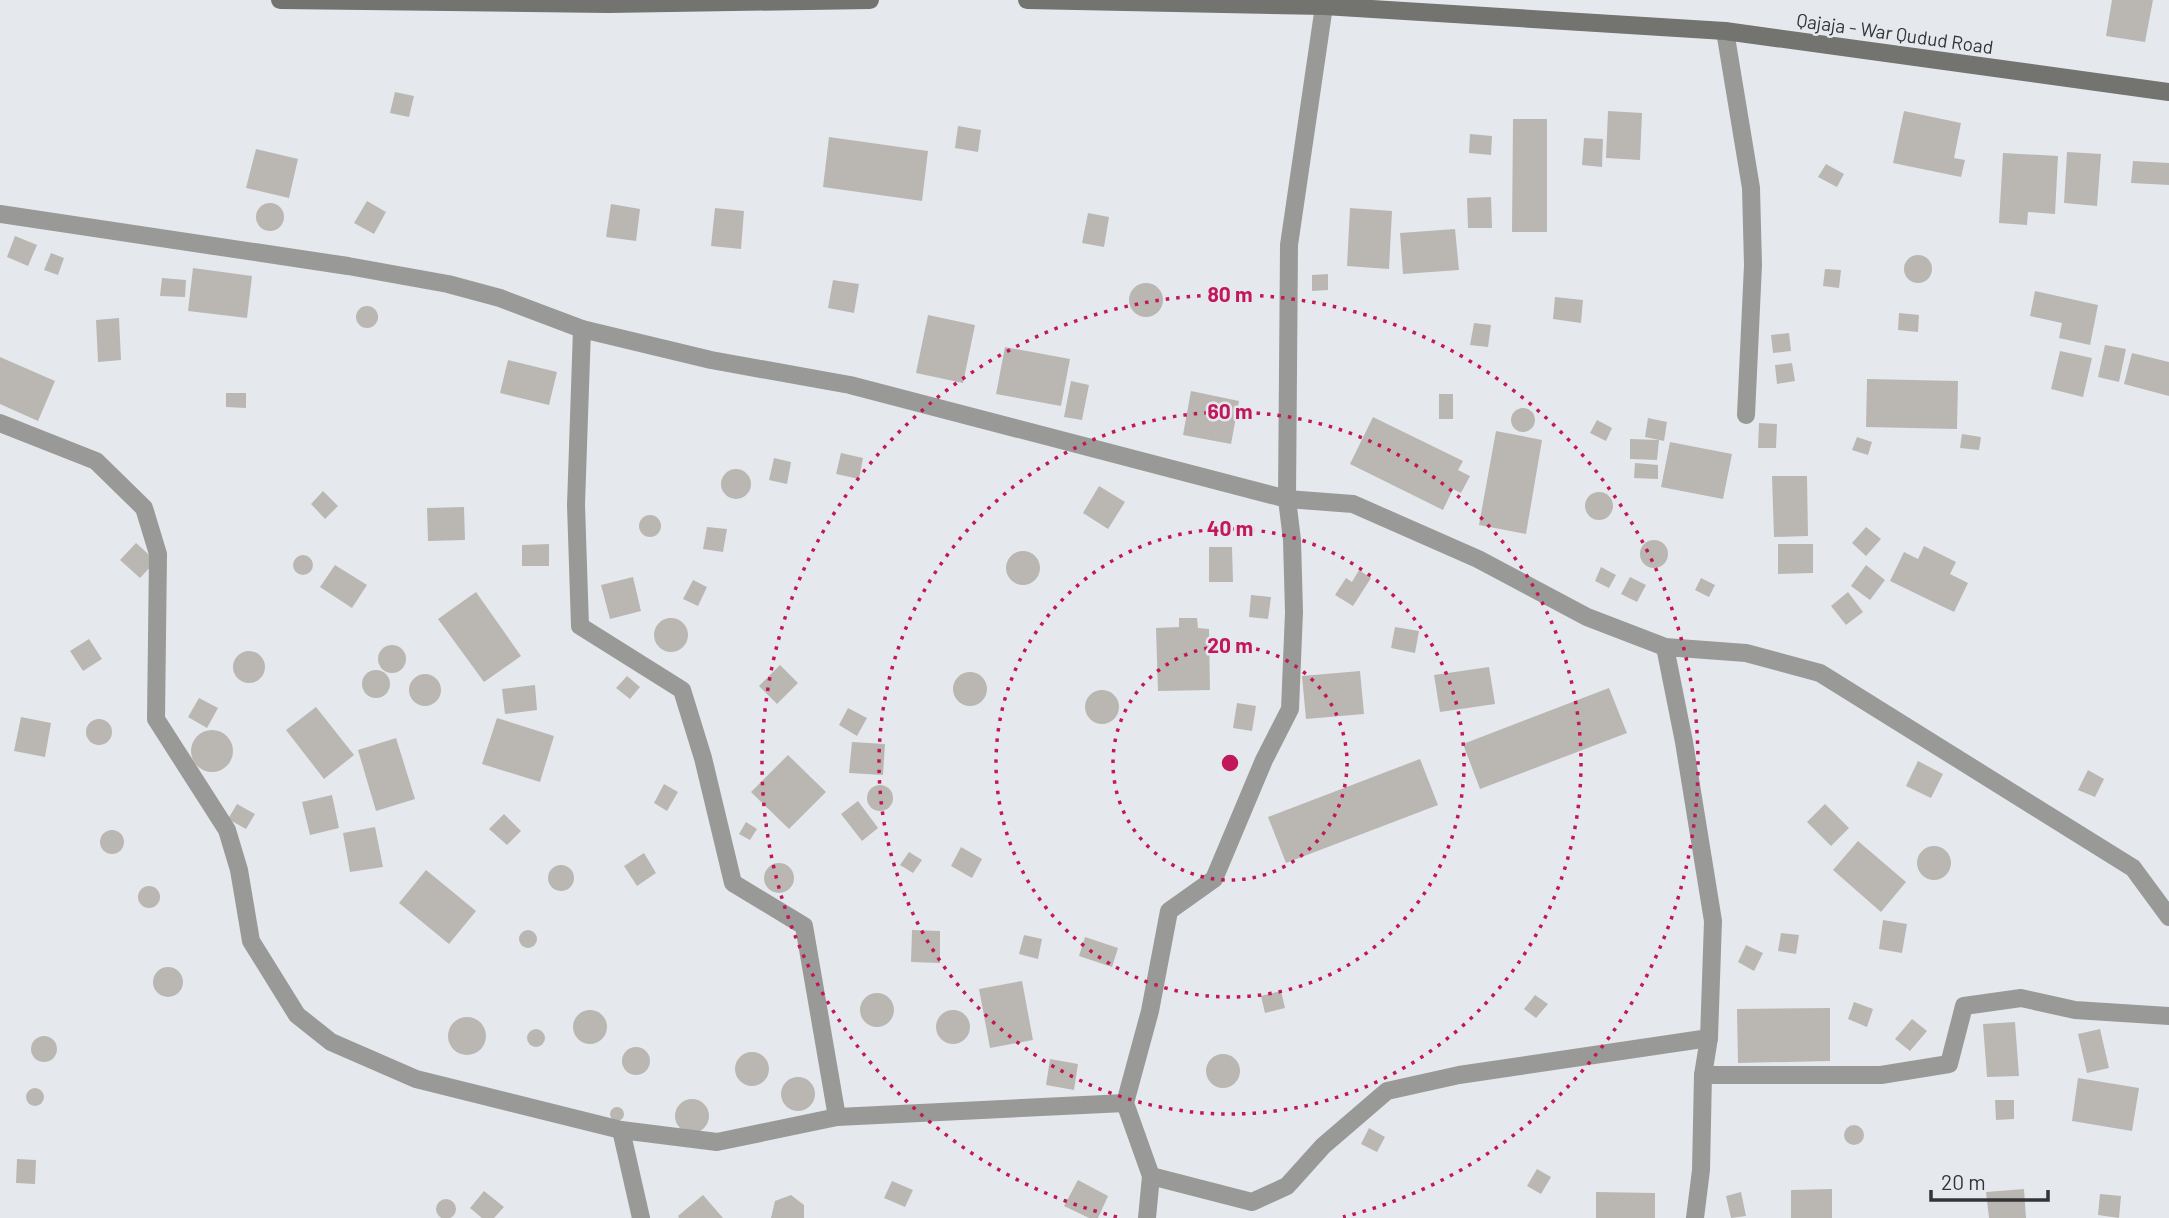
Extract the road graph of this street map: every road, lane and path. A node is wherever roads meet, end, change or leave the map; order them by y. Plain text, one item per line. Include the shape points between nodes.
1 (280, 0) edge
2 (870, 0) edge
3 (1027, 0) edge
4 (1357, 0) edge
5 (608, 2) edge
6 (1324, 6) junction
7 (1725, 31) junction
8 (2169, 92) edge
9 (0, 214) edge
10 (582, 329) junction
11 (1746, 415) dead end
12 (0, 423) edge
13 (1287, 499) junction
14 (1665, 647) junction
15 (2169, 917) edge
16 (2169, 1016) edge
17 (1709, 1038) junction
18 (1703, 1075) junction
19 (1125, 1103) junction
20 (837, 1116) junction
21 (621, 1130) junction
22 (1151, 1176) junction
23 (641, 1218) edge
24 (1147, 1218) edge
25 (1695, 1218) edge

1 - 5 street
2 - 5 street
3 - 6 street, Qajaja - War Qudud Road
4 - 6 street
6 - 7 street, Qajaja - War Qudud Road
6 - 13 street via 1289,245
7 - 8 street, Qajaja - War Qudud Road
7 - 11 street via 1751,188 1753,265
9 - 10 street via 448,284
10 - 13 street via 711,360 850,385
10 - 20 street via 576,505 580,626 682,690 733,883 804,926
12 - 21 street via 96,461 144,508 158,554 156,719 227,830 251,941 297,1015 331,1042 416,1079
13 - 14 street via 1353,504 1478,559 1587,617
13 - 19 street via 1293,588 1290,709 1214,879 1169,911 1150,1011
14 - 15 street via 1746,653 1820,673 2133,868
14 - 17 street via 1713,921
16 - 18 street via 2075,1010 2021,998 1964,1006 1950,1064 1881,1075
17 - 18 street
17 - 22 street via 1459,1075 1387,1091 1323,1146 1287,1186 1252,1202
18 - 25 street
19 - 20 street
19 - 22 street
20 - 21 street via 717,1142
21 - 23 street
22 - 24 street

